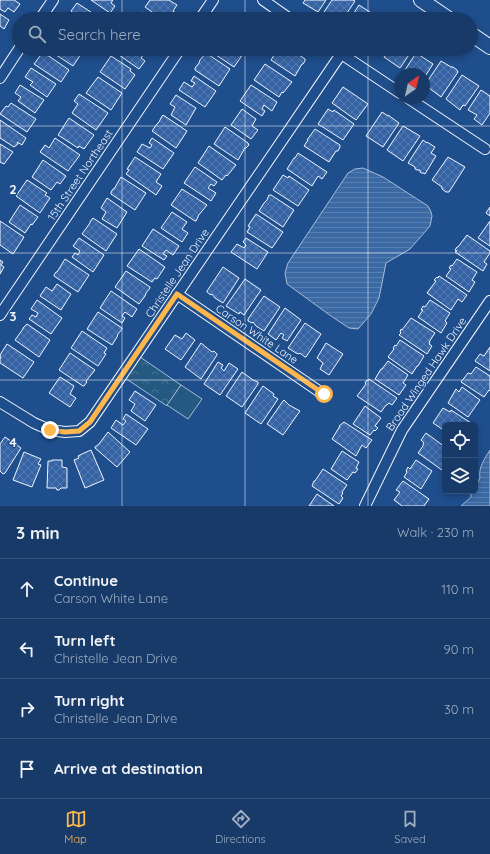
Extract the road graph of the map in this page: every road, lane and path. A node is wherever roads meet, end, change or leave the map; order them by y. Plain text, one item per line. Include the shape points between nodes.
1 (53, 0) edge
2 (213, 0) edge
3 (263, 0) edge
4 (421, 0) edge
5 (45, 12) edge
6 (205, 12) edge
7 (280, 12) edge
8 (439, 12) edge
9 (478, 39) edge
10 (490, 47) edge
11 (14, 56) edge
12 (175, 56) edge
13 (335, 56) edge
14 (345, 56) edge
15 (0, 78) edge
16 (394, 89) edge
17 (417, 104) edge
18 (485, 149) dead end
19 (177, 294) junction
20 (490, 301) edge
21 (0, 315) edge
22 (324, 394) dead end
23 (0, 402) edge
24 (365, 506) edge

1 - 5 street
2 - 6 street
3 - 7 street
4 - 8 street
9 - 10 street
11 - 15 street
12 - 21 street, 15th Street Northeast
13 - 19 street, Christelle Jean Drive
14 - 16 street
17 - 18 street
19 - 22 street, Carson White Lane
19 - 23 street, Christelle Jean Drive via 90,422 79,431 50,430
20 - 24 street, Broad Winged Hawk Drive via 402,430

